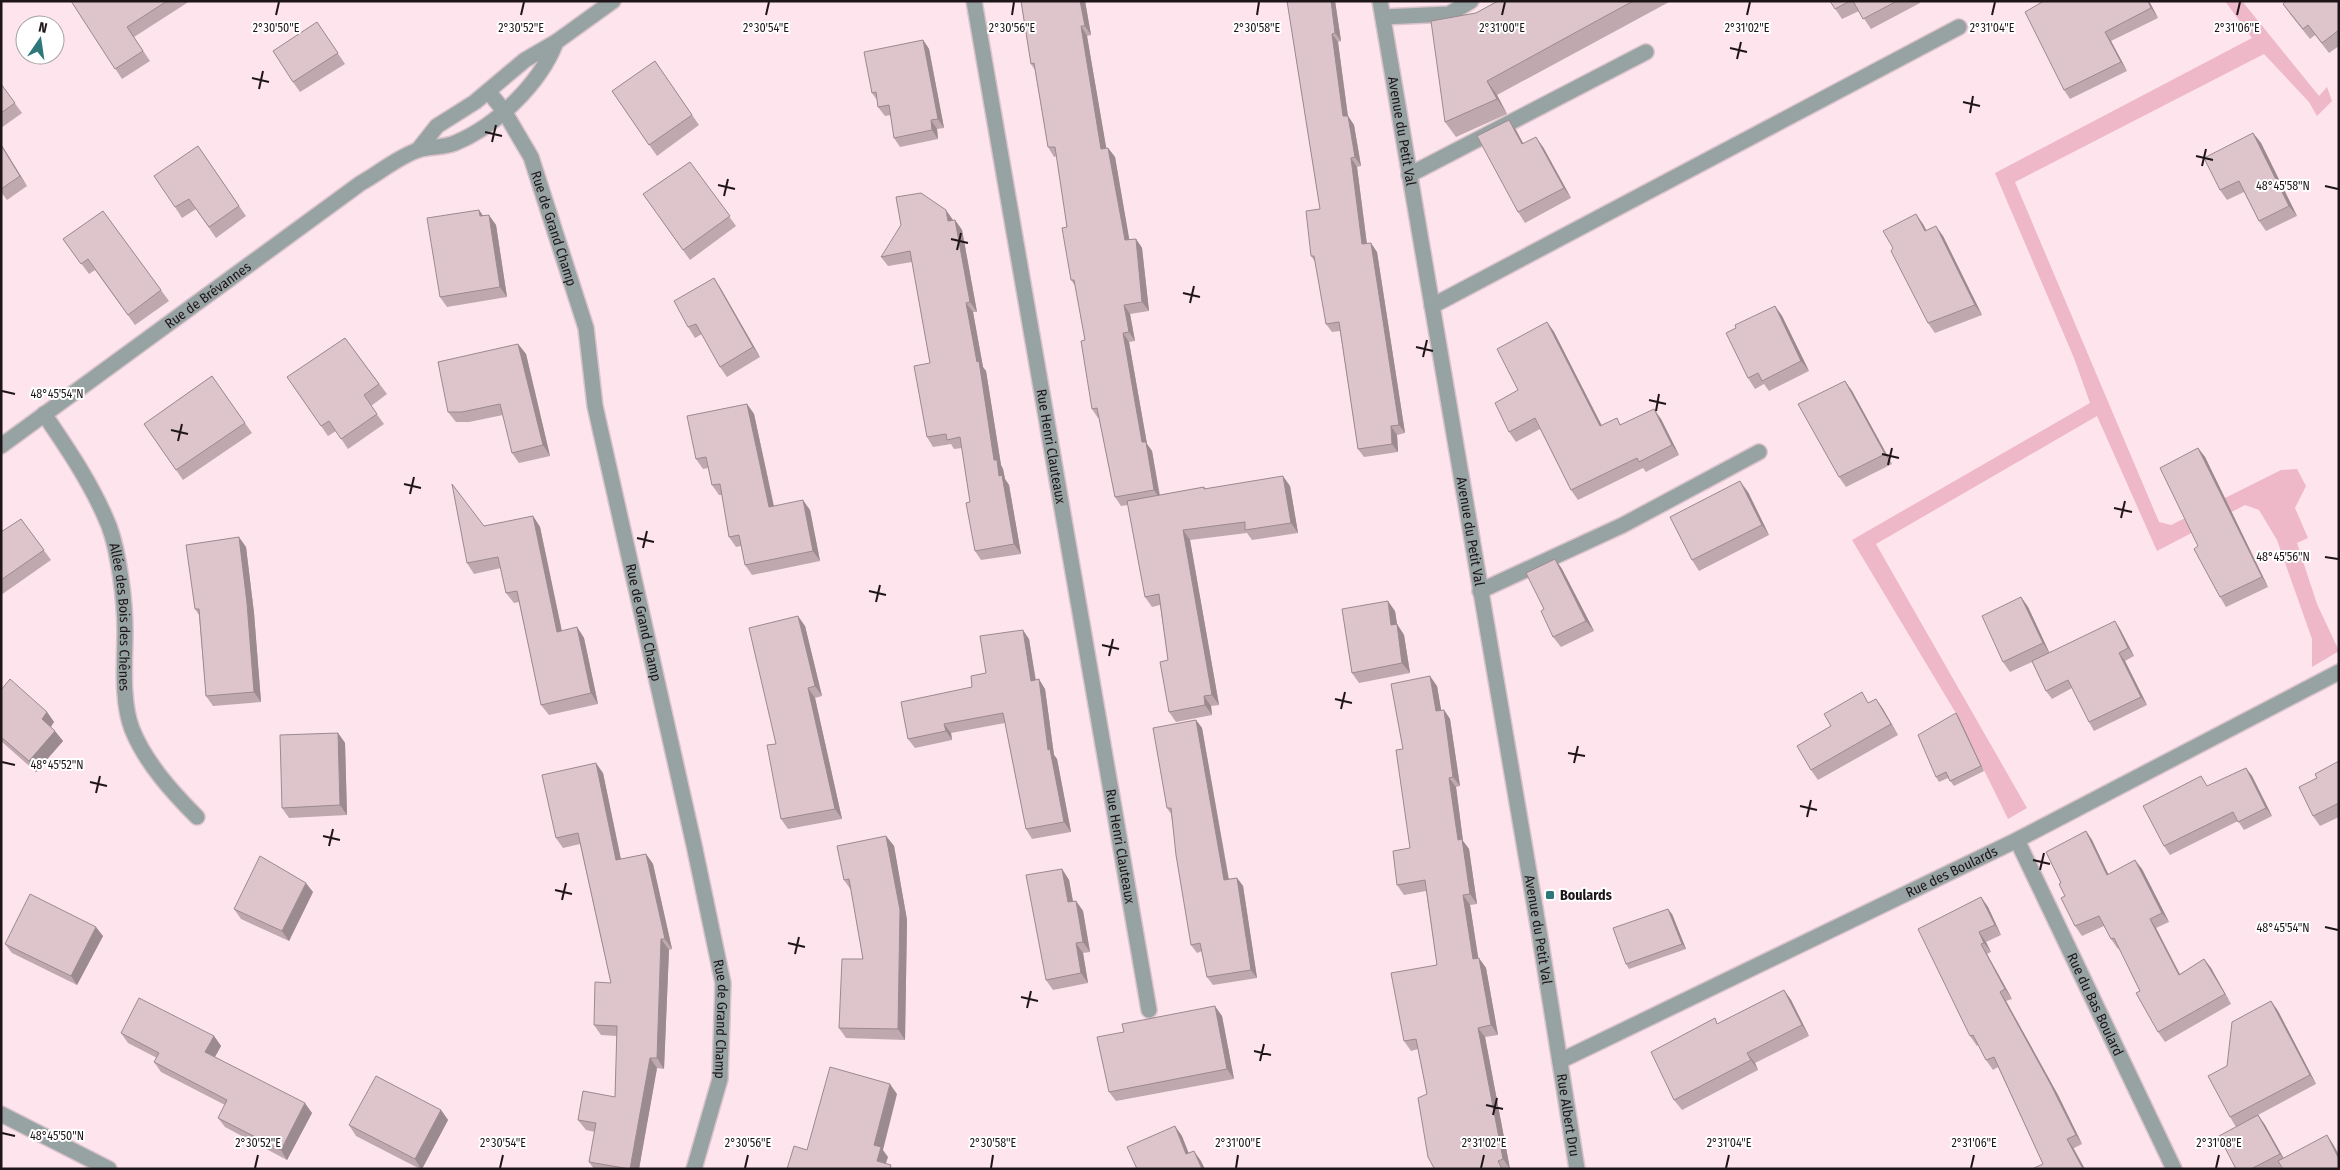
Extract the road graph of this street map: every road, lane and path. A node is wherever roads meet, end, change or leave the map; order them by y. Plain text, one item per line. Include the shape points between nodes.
1 (613, 1) edge
2 (974, 1) edge
3 (1380, 1) edge
4 (1471, 1) edge
5 (1383, 17) junction
6 (1960, 27) dead end
7 (556, 42) junction
8 (1646, 52) dead end
9 (488, 91) junction
10 (504, 111) junction
11 (418, 150) junction
12 (1410, 175) junction
13 (1432, 306) junction
14 (44, 414) junction
15 (1, 446) edge
16 (1759, 452) dead end
17 (1480, 592) junction
18 (2339, 672) edge
19 (197, 817) dead end
20 (2017, 840) junction
21 (1149, 1010) dead end
22 (1560, 1061) junction
23 (1, 1114) edge
24 (109, 1169) edge
25 (694, 1169) edge
26 (1577, 1169) edge
27 (2174, 1169) edge

1 - 7 street, Rue de Brévannes
2 - 21 street, Rue Henri Clauteaux
3 - 5 street, Avenue du Petit Val
4 - 5 street via 1449,14
5 - 12 street, Avenue du Petit Val
6 - 13 street
7 - 9 street, Rue de Brévannes via 525,60
7 - 10 street, Rue de Brévannes via 550,58 533,83
8 - 12 street
9 - 10 street, Rue de Grand Champ
9 - 11 street, Rue de Brévannes via 437,126
10 - 11 street, Rue de Brévannes via 492,123 454,144
10 - 25 street, Rue de Grand Champ via 531,157 586,328 595,406 723,983 720,1080
11 - 14 street, Rue de Brévannes via 361,183
12 - 13 street, Avenue du Petit Val
13 - 17 street, Avenue du Petit Val
14 - 15 street, Rue de Brévannes
14 - 19 street, Allée des Bois des Chênes via 77,462 109,526 121,580 125,628 123,678 132,728 171,791
16 - 17 street via 1623,525
17 - 22 street, Avenue du Petit Val
18 - 20 street, Rue des Boulards
20 - 22 street, Rue des Boulards
20 - 27 street, Rue du Bas Boulard
22 - 26 street, Rue Albert Dru
23 - 24 street

